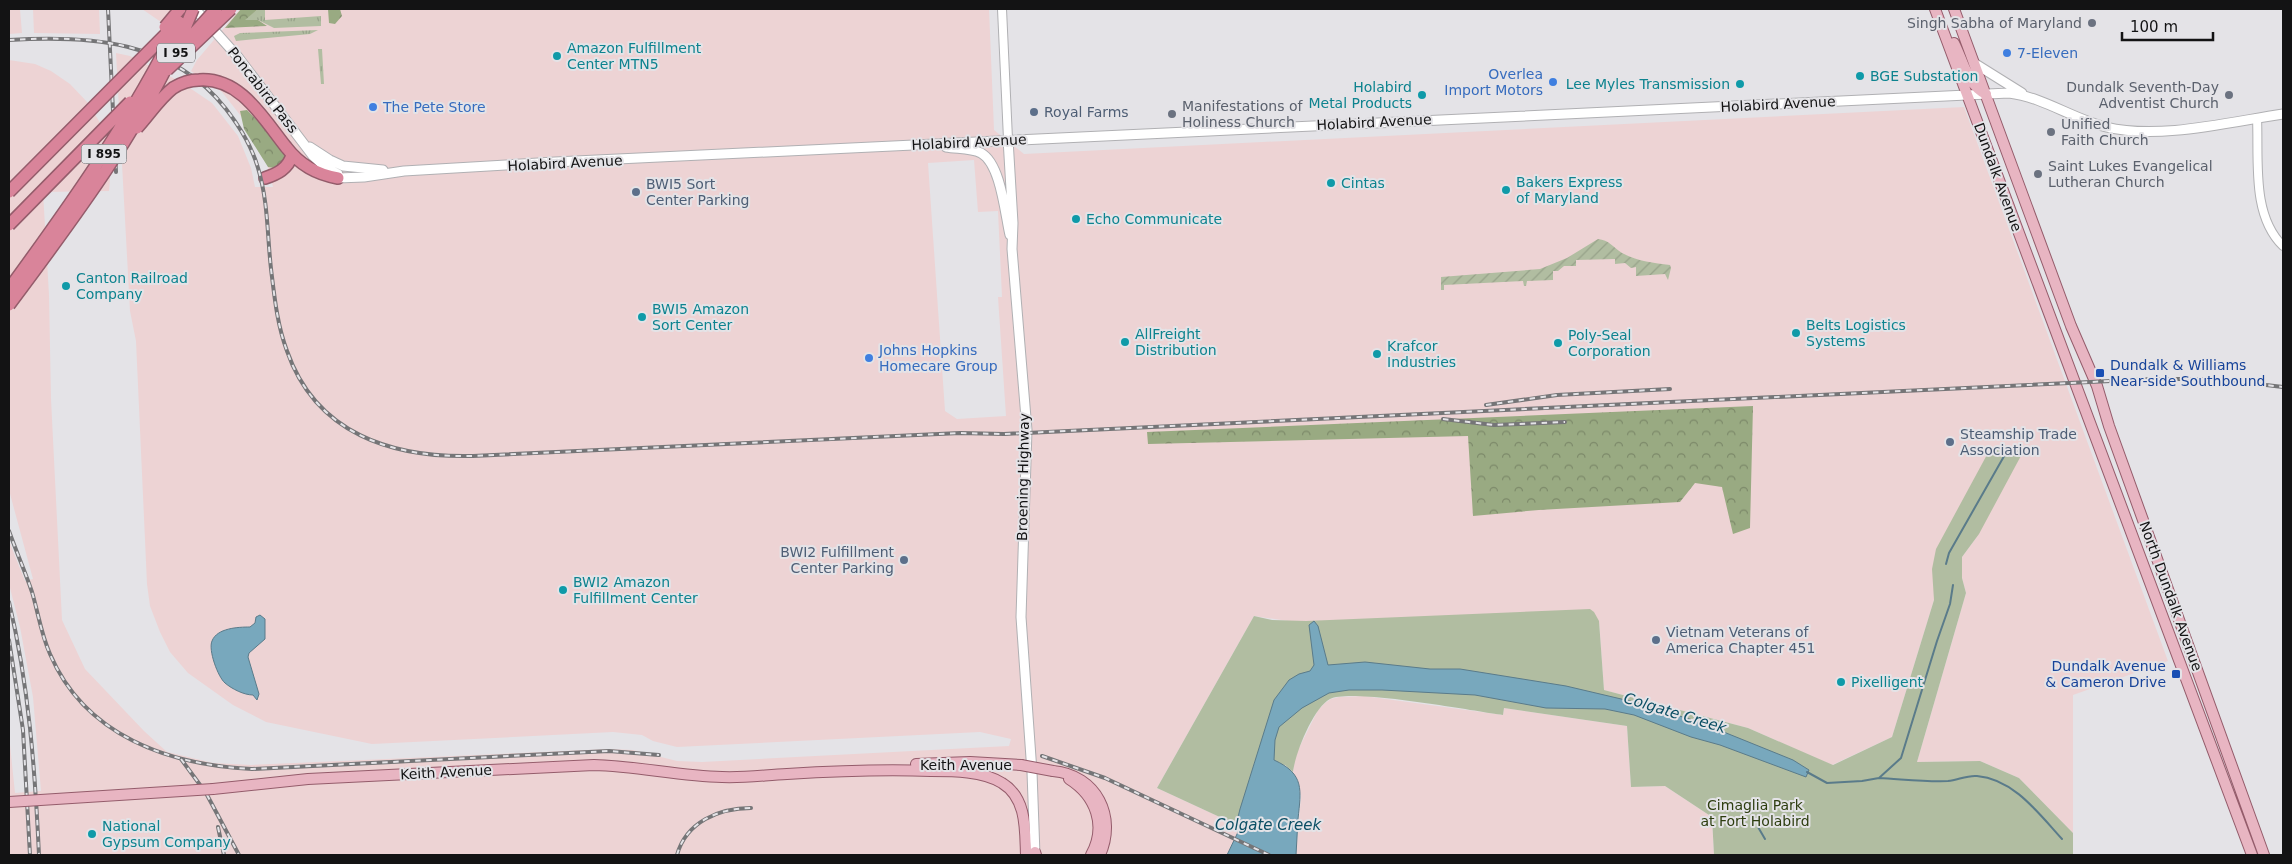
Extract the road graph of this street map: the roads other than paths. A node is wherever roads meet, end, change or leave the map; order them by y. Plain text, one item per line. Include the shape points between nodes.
1 (180, 9) edge
2 (185, 9) edge
3 (193, 9) edge
4 (216, 9) edge
5 (231, 9) edge
6 (1002, 9) edge
7 (1954, 9) edge
8 (1936, 10) edge
9 (1974, 63) junction
10 (131, 69) junction
11 (1968, 94) junction
12 (1986, 94) junction
13 (135, 97) junction
14 (2029, 97) junction
15 (2283, 114) edge
16 (2257, 118) junction
17 (1008, 140) junction
18 (124, 143) junction
19 (305, 144) junction
20 (921, 145) junction
21 (289, 151) junction
22 (404, 170) junction
23 (364, 177) junction
24 (264, 178) dead end
25 (338, 178) joint
26 (9, 192) edge
27 (9, 225) edge
28 (2283, 246) edge
29 (1012, 249) junction
30 (9, 290) edge
31 (9, 305) edge
32 (2077, 338) joint
33 (2062, 344) joint
34 (883, 769) junction
35 (1072, 778) junction
36 (9, 802) edge
37 (1033, 854) edge
38 (1091, 855) edge
39 (1100, 855) edge
40 (2252, 855) edge
41 (2264, 855) edge

1 - 10 highway, bridge
2 - 30 highway, I 895, bridge via 113,140
3 - 10 highway, I 95, bridge
3 - 18 highway, I 895, bridge
3 - 19 main road, Poncabird Pass via 220,36
4 - 13 highway, I 95, bridge
5 - 13 highway, bridge via 180,60
6 - 17 street, Broening Highway
7 - 9 main road, Dundalk Avenue
8 - 11 main road, Dundalk Avenue
8 - 12 main road via 1971,81 1978,91
9 - 12 main road, Dundalk Avenue
9 - 14 main road
10 - 26 highway, I 95, bridge
11 - 12 main road, Holabird Avenue
11 - 17 main road, Holabird Avenue
11 - 33 main road, Dundalk Avenue
12 - 14 main road, Holabird Avenue via 2009,93
12 - 32 main road, Dundalk Avenue
13 - 27 highway, I 95, bridge
14 - 16 main road, Holabird Avenue via 2105,127 2129,131 2166,131
15 - 16 main road, Holabird Avenue
16 - 28 street via 2262,209 2272,232
17 - 20 main road, Holabird Avenue
17 - 29 main road, Broening Highway
18 - 21 highway, bridge via 174,87 202,80 228,84 236,90
18 - 31 highway, I 895, bridge
19 - 22 main road, Poncabird Pass via 343,166
19 - 23 main road, Poncabird Pass via 331,172
20 - 22 main road, Holabird Avenue
20 - 29 main road via 978,152 990,161 996,172
21 - 24 highway via 290,162 281,171
21 - 25 highway via 309,169
22 - 23 main road, Holabird Avenue
23 - 25 main road, Holabird Avenue
29 - 37 main road, Broening Highway via 1027,430 1020,617 1032,772
32 - 41 main road, North Dundalk Avenue
33 - 40 main road, North Dundalk Avenue
34 - 35 main road, Keith Avenue, bridge via 948,762 991,762 1053,771
34 - 36 main road, Keith Avenue, bridge via 725,778 594,765 358,776
34 - 37 main road, Keith Avenue via 954,771 1002,783 1013,792 1023,812
35 - 38 main road via 1090,798 1097,815 1098,834
35 - 39 main road, Keith Avenue via 1094,790 1103,805 1106,833

